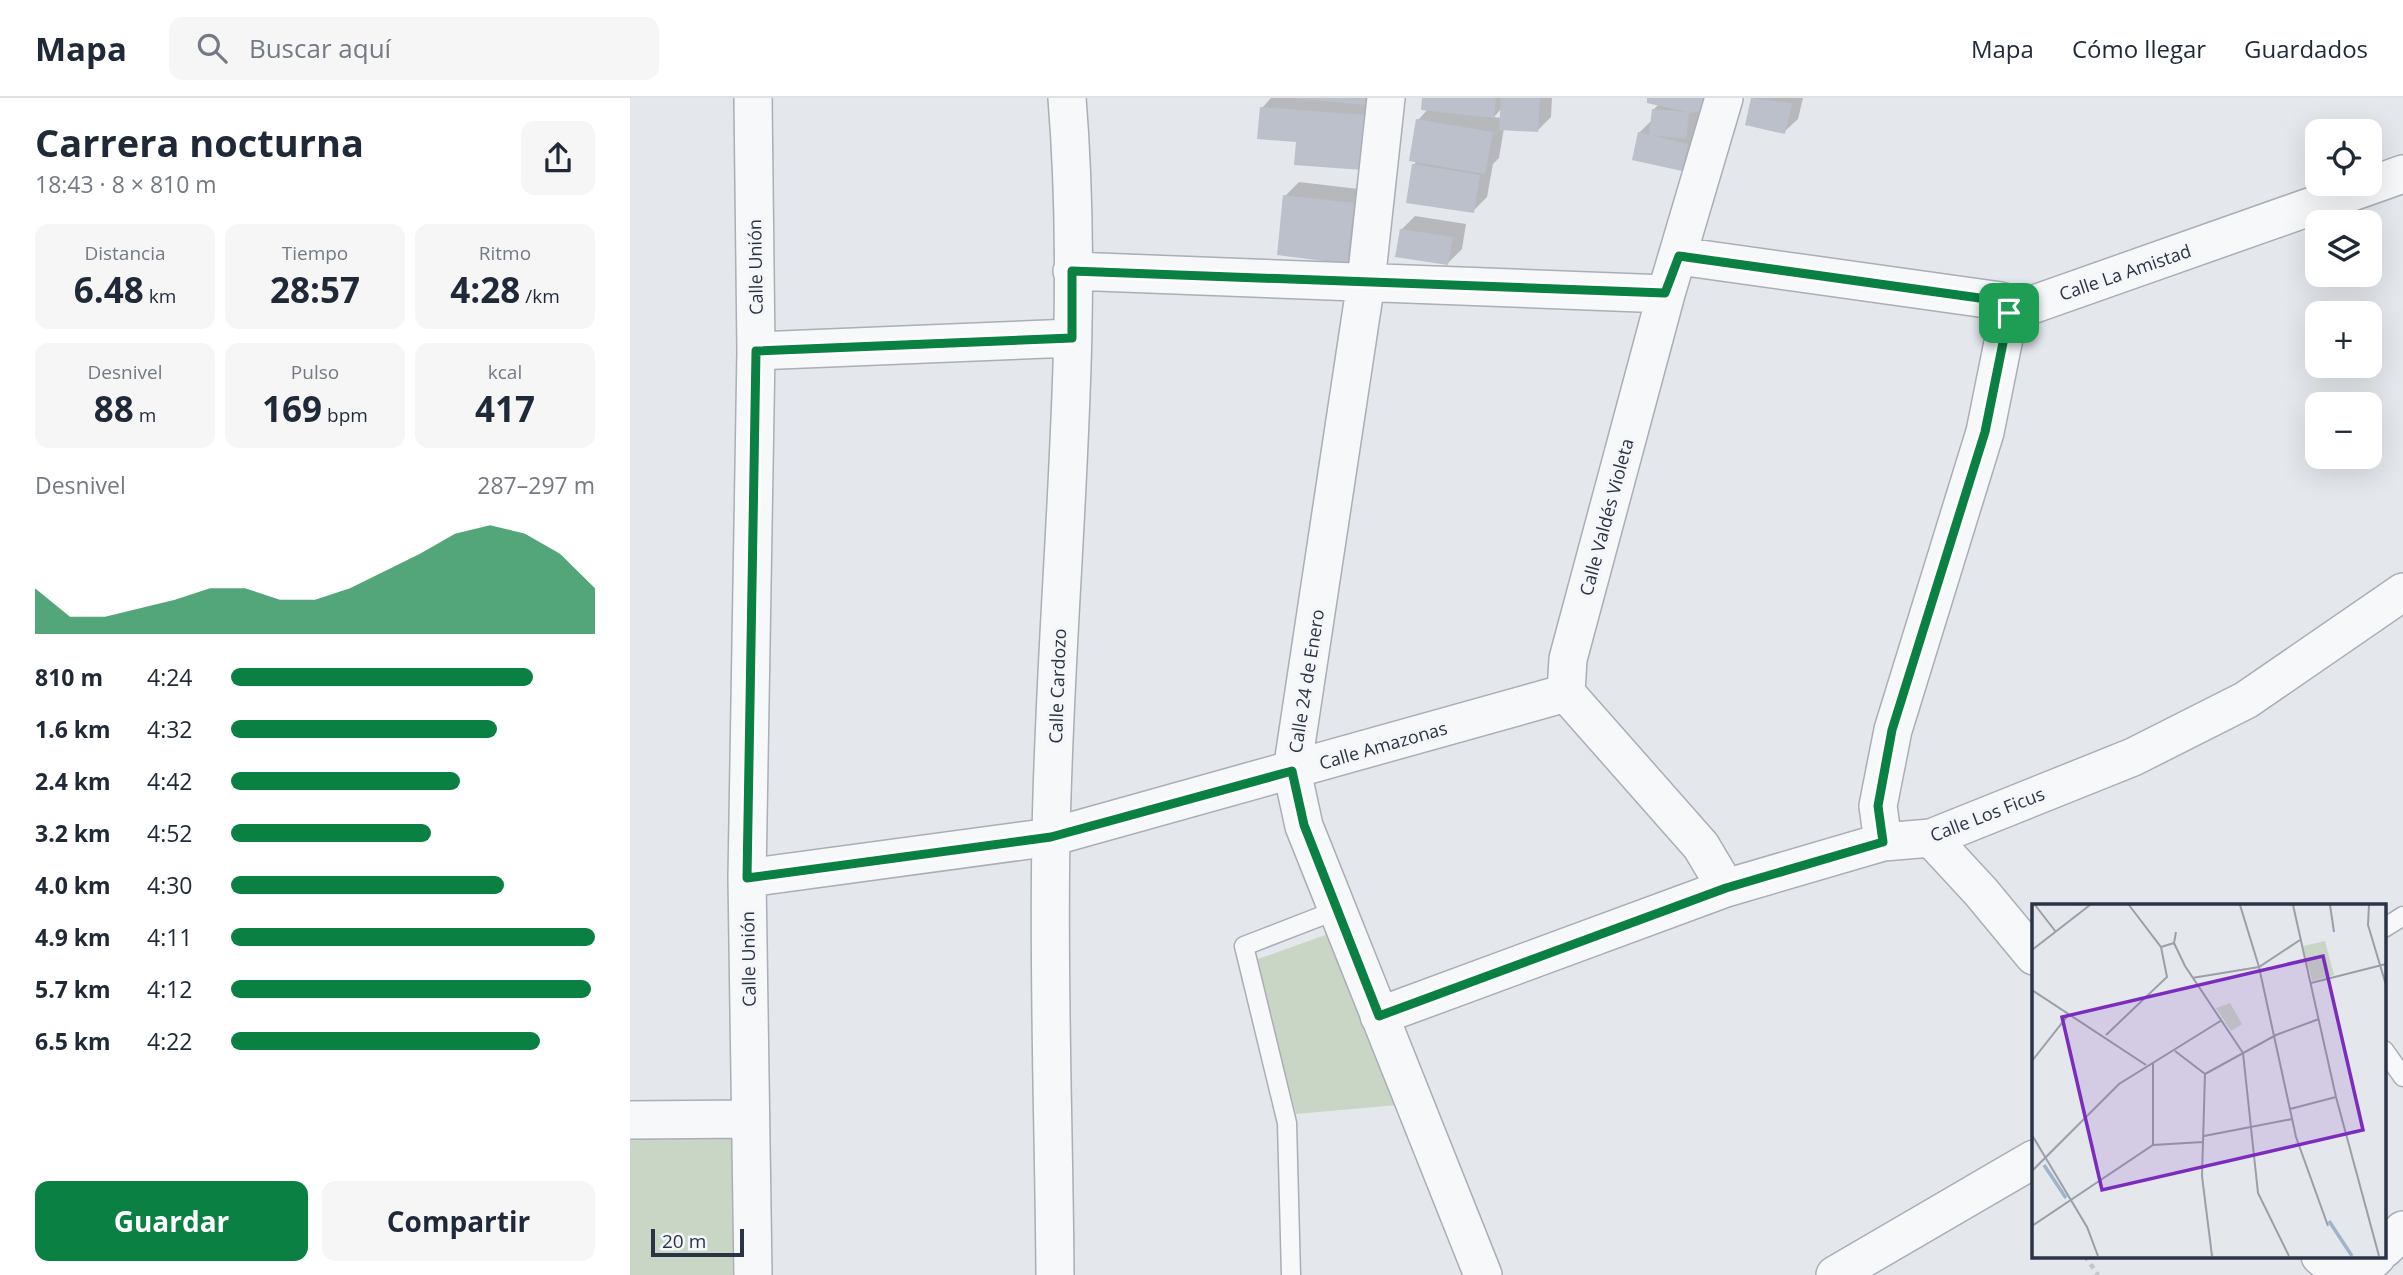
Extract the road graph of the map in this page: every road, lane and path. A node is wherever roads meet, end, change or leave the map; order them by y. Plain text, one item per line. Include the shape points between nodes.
1 (753, 98) edge
2 (1067, 98) edge
3 (1386, 98) edge
4 (1724, 98) edge
5 (2403, 174) edge
6 (1679, 256) junction
7 (1072, 271) junction
8 (1366, 282) junction
9 (1665, 293) junction
10 (2009, 313) junction
11 (1072, 338) junction
12 (756, 351) junction
13 (2403, 592) edge
14 (1566, 693) junction
15 (1292, 771) junction
16 (1051, 837) junction
17 (1931, 838) junction
18 (1883, 842) junction
19 (747, 878) junction
20 (1726, 888) junction
21 (1337, 910) junction
22 (2403, 916) edge
23 (2386, 927) edge
24 (2032, 954) edge
25 (1379, 1016) junction
26 (2386, 1053) edge
27 (2403, 1077) edge
28 (750, 1119) junction
29 (630, 1121) edge
30 (2032, 1160) edge
31 (2403, 1230) edge
32 (2386, 1247) edge
33 (2086, 1258) edge
34 (2322, 1258) edge
35 (2375, 1258) edge
36 (753, 1275) edge
37 (1055, 1275) edge
38 (1291, 1275) edge
39 (1483, 1275) edge
40 (1835, 1275) edge
41 (2098, 1275) edge
42 (2342, 1275) edge
43 (2357, 1275) edge

1 - 12 street, Calle Unión
2 - 7 street, Calle Cardozo
3 - 8 street, Calle 24 de Enero
4 - 6 street, Calle Valdés Violeta
5 - 10 street, Calle La Amistad
6 - 9 street, Calle Valdés Violeta
6 - 10 street via 2001,301
7 - 8 street
7 - 11 street, Calle Cardozo
8 - 9 street
8 - 15 street, Calle 24 de Enero
9 - 14 street, Calle Valdés Violeta via 1568,659
10 - 18 street via 1985,432 1892,730 1878,806
11 - 12 street
11 - 16 street, Calle Cardozo
12 - 19 street, Calle Unión
13 - 17 street, Calle Los Ficus via 2246,700 2133,757
14 - 15 street, Calle Amazonas
14 - 20 street via 1701,846
15 - 16 street, Calle Amazonas
15 - 21 street, Calle 24 de Enero via 1304,825
16 - 19 street, Calle Amazonas
16 - 37 street, Calle Cardozo
17 - 18 street, Calle Los Ficus
17 - 24 street
18 - 20 street, Calle Los Ficus
19 - 28 street, Calle Unión
20 - 25 street, Calle Los Ficus
21 - 25 street, Calle 24 de Enero
21 - 38 lane via 1244,946 1287,1123
22 - 23 lane
25 - 39 street, Calle 24 de Enero
26 - 27 lane
28 - 29 street
28 - 36 street, Calle Unión
30 - 40 street
31 - 32 street
33 - 41 path
34 - 42 street
35 - 43 street

